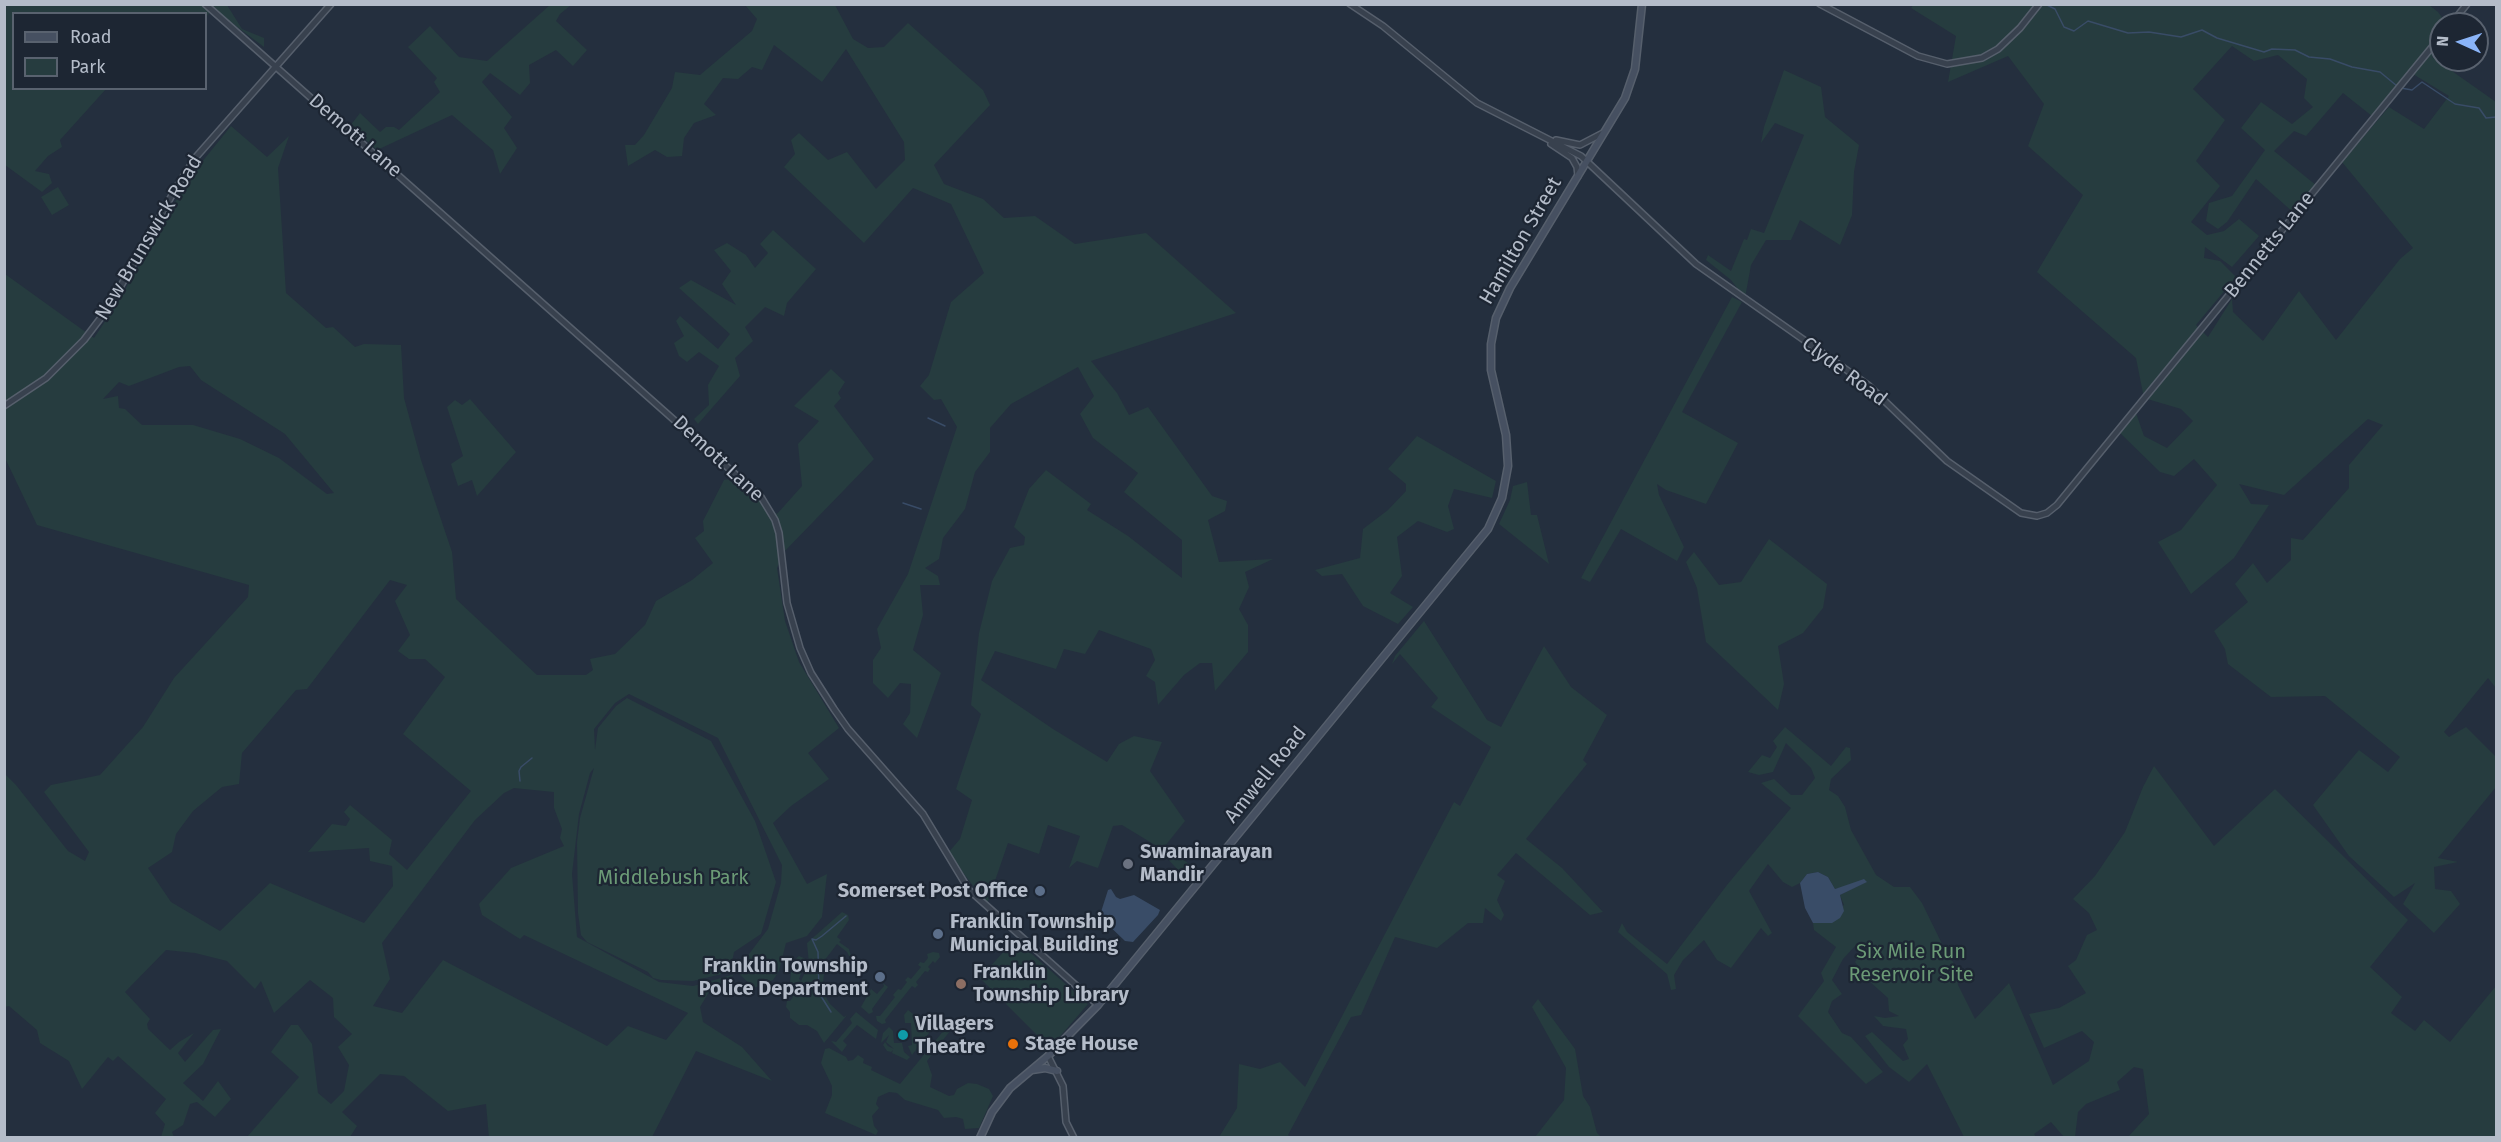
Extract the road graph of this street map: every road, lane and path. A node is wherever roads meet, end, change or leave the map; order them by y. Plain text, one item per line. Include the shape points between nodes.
1 (205, 4) edge
2 (331, 4) edge
3 (1350, 4) edge
4 (1642, 4) edge
5 (1820, 4) edge
6 (2039, 4) edge
7 (2429, 51) edge
8 (275, 66) junction
9 (1606, 131) junction
10 (1537, 135) junction
11 (1588, 162) junction
12 (1578, 176) junction
13 (4, 406) edge
14 (2098, 455) joint
15 (1499, 506) joint
16 (1098, 1005) junction
17 (1048, 1056) junction
18 (1031, 1070) junction
19 (1057, 1071) junction
20 (980, 1137) edge
21 (1074, 1137) edge

1 - 8 street, Demott Lane
2 - 8 street, New Brunswick Road
3 - 10 street via 1477,103
4 - 9 main road, Hamilton Street via 1635,69 1625,98
5 - 6 street via 1918,56 1947,64 1982,58 1998,49
7 - 14 street, Bennetts Lane
8 - 13 street, New Brunswick Road via 185,174 110,307 90,333 45,378
8 - 16 street, Demott Lane via 761,497 779,533 787,603 800,648 834,709 923,814 969,890
9 - 10 street via 1580,145
9 - 11 main road, Hamilton Street
10 - 11 street, Clyde Road
10 - 12 street via 1572,158
11 - 12 main road, Hamilton Street
11 - 14 street, Clyde Road via 1696,264 1868,386 1947,460 2022,513 2048,513
12 - 15 main road, Hamilton Street via 1510,288 1494,327 1491,369 1508,453
15 - 16 main road, Amwell Road via 1476,544
16 - 17 main road, Amwell Road
17 - 18 main road, Amwell Road
17 - 19 street
18 - 19 main road
18 - 20 main road, Amwell Road via 1002,1098
19 - 21 street via 1065,1097 1066,1122

